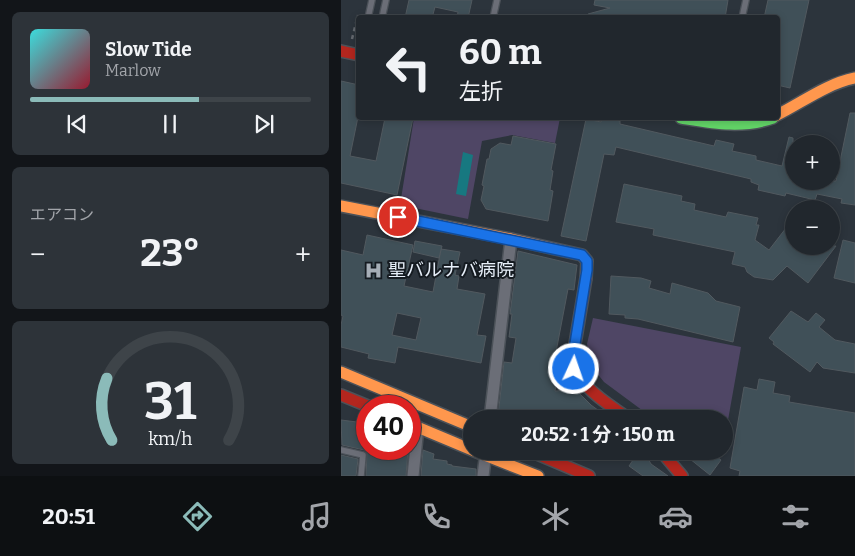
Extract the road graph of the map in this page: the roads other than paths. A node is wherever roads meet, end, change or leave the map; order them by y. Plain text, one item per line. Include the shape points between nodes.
1 (372, 0) edge
2 (386, 0) edge
3 (497, 0) edge
4 (747, 0) edge
5 (369, 15) edge
6 (383, 15) edge
7 (494, 15) edge
8 (744, 15) edge
9 (341, 51) edge
10 (356, 54) edge
11 (855, 78) edge
12 (780, 113) edge
13 (695, 120) edge
14 (767, 120) edge
15 (341, 206) edge
16 (511, 239) junction
17 (341, 372) edge
18 (341, 395) edge
19 (356, 401) edge
20 (491, 410) edge
21 (617, 410) edge
22 (463, 423) edge
23 (421, 429) edge
24 (463, 447) edge
25 (341, 450) edge
26 (413, 460) edge
27 (485, 460) edge
28 (500, 460) edge
29 (551, 460) edge
30 (669, 460) edge
31 (361, 476) edge
32 (413, 476) edge
33 (483, 476) edge
34 (538, 476) edge
35 (589, 476) edge
36 (682, 476) edge

1 - 5 lane
2 - 6 lane
3 - 7 lane
4 - 8 lane
9 - 10 street
11 - 12 street via 819,91
13 - 14 street via 743,124
15 - 16 street
16 - 20 street
16 - 21 street via 582,255 587,261 573,356 574,369 587,387
17 - 22 street
18 - 19 street
23 - 24 street
25 - 31 lane via 363,455
26 - 32 street
27 - 33 street
28 - 34 street
29 - 35 street
30 - 36 street

